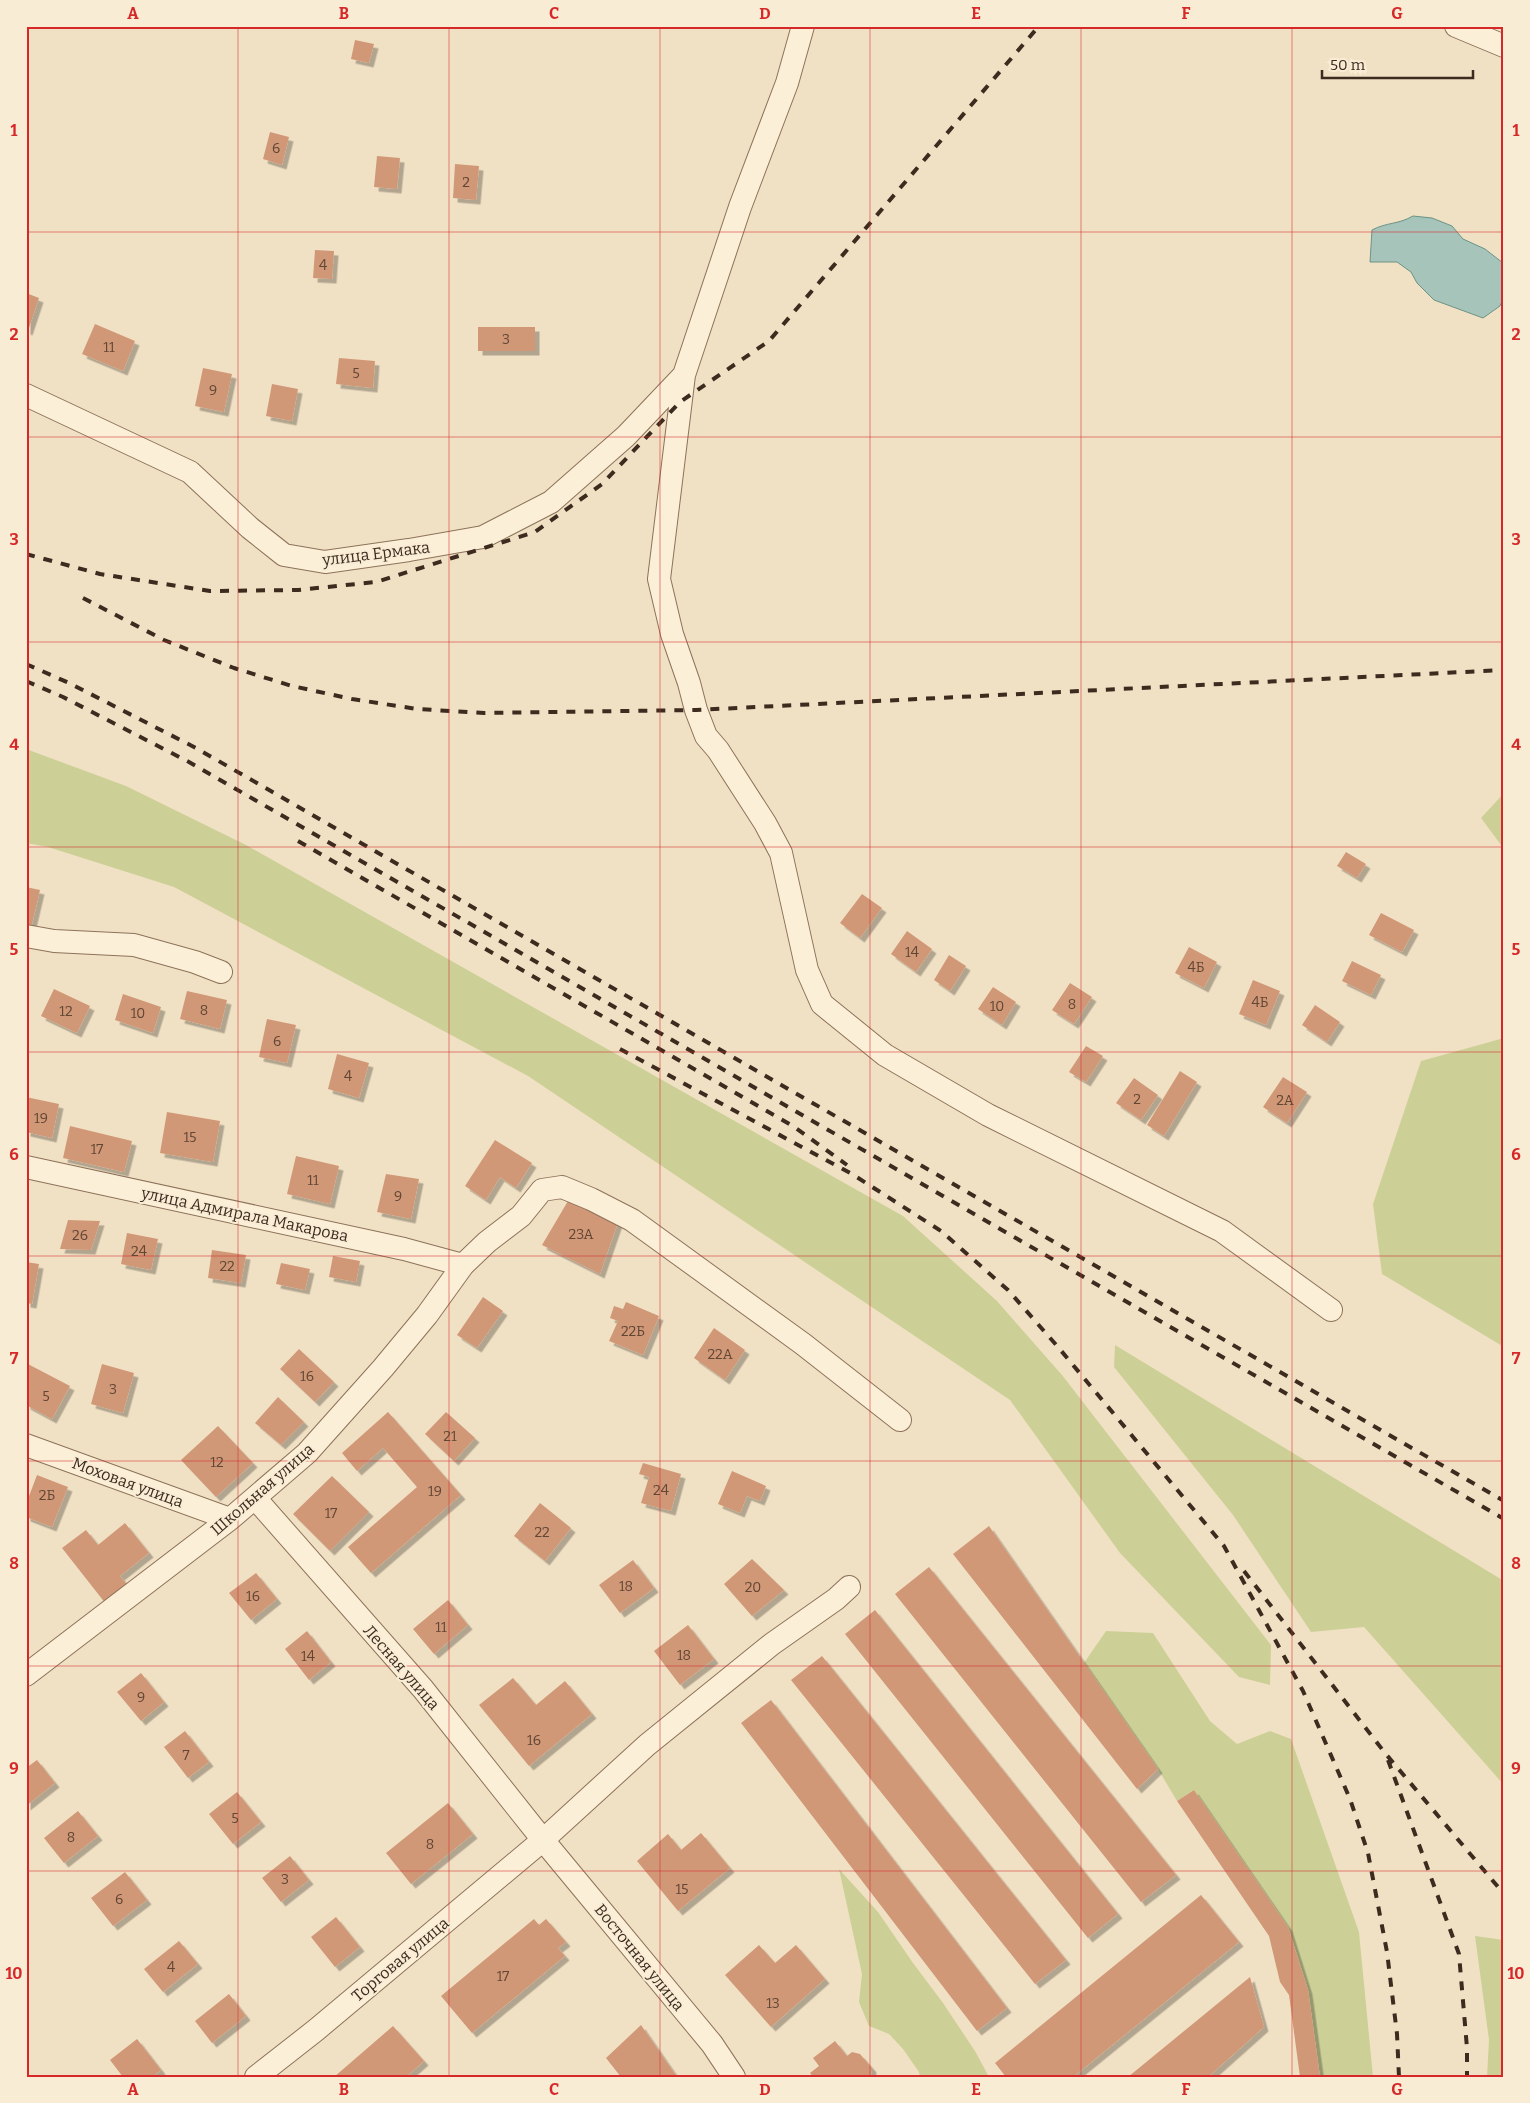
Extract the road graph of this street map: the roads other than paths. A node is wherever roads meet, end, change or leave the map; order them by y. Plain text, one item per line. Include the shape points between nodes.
1 (803, 26) edge
2 (1456, 26) edge
3 (1504, 46) edge
4 (684, 375) junction
5 (26, 395) edge
6 (26, 936) edge
7 (221, 972) dead end
8 (26, 1167) edge
9 (463, 1265) junction
10 (1331, 1310) dead end
11 (900, 1420) dead end
12 (26, 1445) edge
13 (255, 1498) junction
14 (230, 1519) junction
15 (849, 1587) dead end
16 (26, 1675) edge
17 (543, 1840) junction
18 (256, 2077) edge
19 (734, 2077) edge

1 - 4 street via 787,83 740,207
2 - 3 street
4 - 5 street, улица Ермака via 626,436 551,502 482,536 325,562 284,555 190,472
4 - 10 street via 659,579 672,634 706,736 718,750 781,854 807,970 822,1004 885,1055 988,1115 1222,1231
6 - 7 street via 54,941 134,945
8 - 9 street, улица Адмирала Макарова via 404,1249
9 - 11 street, Школьная улица via 521,1216 542,1190 562,1187 632,1220 803,1344
9 - 13 street, Школьная улица via 377,1375 307,1453
12 - 14 street, Моховая улица
13 - 14 street, Школьная улица
13 - 17 street, Лесная улица via 423,1689
14 - 16 street, Школьная улица
15 - 17 street, Торговая улица via 772,1644 647,1746
17 - 18 street, Торговая улица
17 - 19 street, Восточная улица via 712,2044

